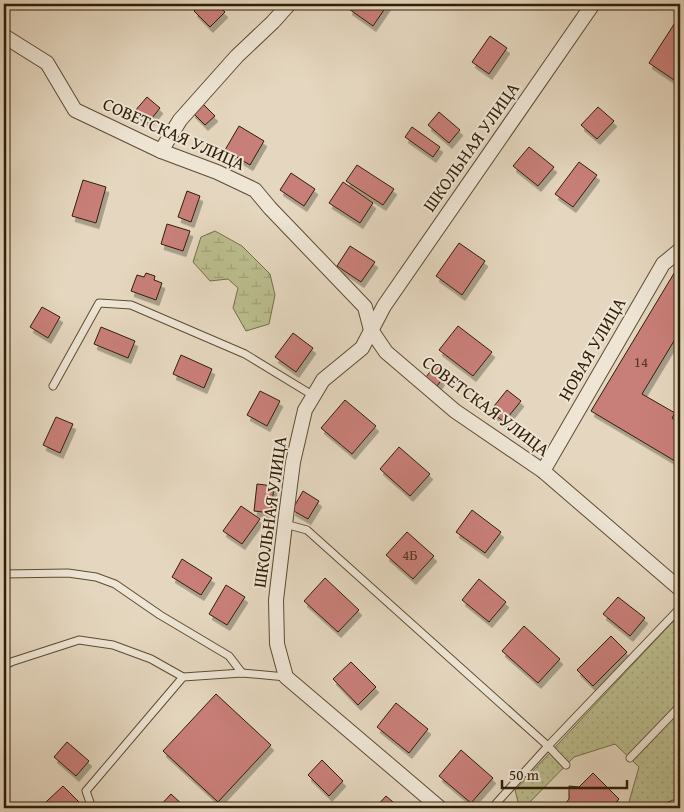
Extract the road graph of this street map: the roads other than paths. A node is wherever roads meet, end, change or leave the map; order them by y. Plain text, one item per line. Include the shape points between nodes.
1 (289, 4) edge
2 (593, 4) edge
3 (4, 36) edge
4 (161, 151) junction
5 (680, 250) edge
6 (371, 330) junction
7 (53, 386) dead end
8 (314, 396) junction
9 (543, 471) junction
10 (285, 524) junction
11 (4, 574) edge
12 (680, 589) edge
13 (680, 608) edge
14 (4, 666) edge
15 (242, 673) junction
16 (182, 677) junction
17 (286, 677) junction
18 (680, 706) edge
19 (548, 746) junction
20 (630, 758) dead end
21 (566, 765) dead end
22 (680, 802) edge
23 (495, 806) edge
24 (92, 808) edge
25 (440, 808) edge
26 (664, 808) edge

1 - 4 street via 180,120
2 - 6 street, ШКОЛЬНАЯ УЛИЦА via 384,306
3 - 4 street, СОВЕТСКАЯ УЛИЦА via 47,63 76,110
4 - 6 street, СОВЕТСКАЯ УЛИЦА via 255,190 365,307
5 - 9 street, НОВАЯ УЛИЦА via 663,264
6 - 8 street, ШКОЛЬНАЯ УЛИЦА via 362,348 322,380
6 - 9 street, СОВЕТСКАЯ УЛИЦА via 386,352 455,411
7 - 8 lane via 99,303 131,305 245,354
8 - 10 street, ШКОЛЬНАЯ УЛИЦА via 305,410 293,462
9 - 12 street, СОВЕТСКАЯ УЛИЦА
10 - 17 street, ШКОЛЬНАЯ УЛИЦА via 276,600 277,644
10 - 19 lane via 308,530
11 - 15 lane via 68,573 115,584 229,656
13 - 19 lane
14 - 16 lane via 80,640 113,645 151,659
15 - 16 lane
15 - 17 lane
16 - 24 lane via 86,791
17 - 25 street
18 - 20 lane
19 - 21 lane
19 - 23 lane
22 - 26 lane

